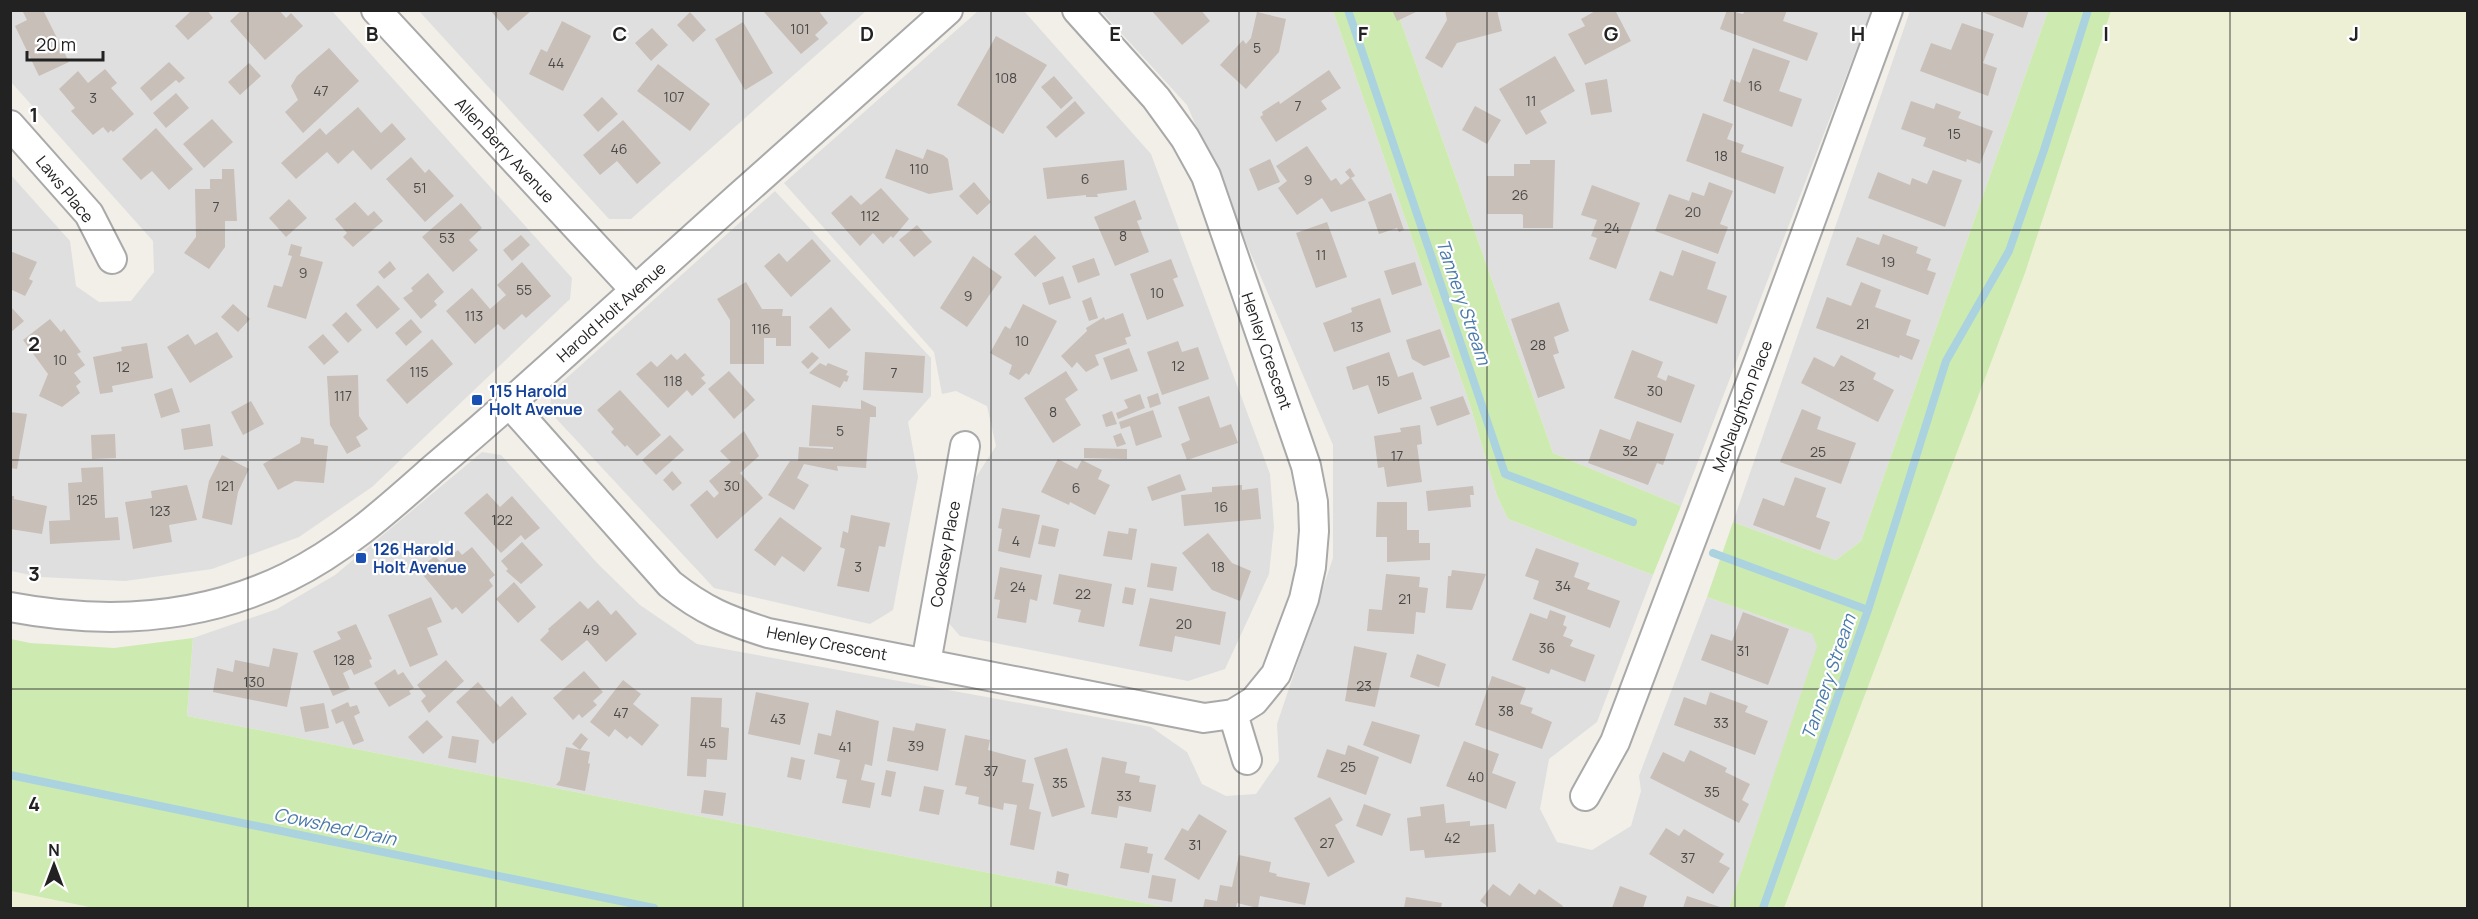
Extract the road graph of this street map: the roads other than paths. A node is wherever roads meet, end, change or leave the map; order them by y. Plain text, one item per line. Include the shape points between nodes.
1 (376, 10) edge
2 (948, 10) edge
3 (1077, 10) edge
4 (1888, 10) edge
5 (10, 125) edge
6 (112, 259) dead end
7 (635, 290) junction
8 (509, 403) junction
9 (965, 446) dead end
10 (10, 607) edge
11 (926, 663) junction
12 (1233, 714) junction
13 (1247, 760) dead end
14 (1585, 796) dead end

1 - 7 street, Allen Berry Avenue
2 - 7 street, Harold Holt Avenue
3 - 12 street, Henley Crescent via 1156,98 1185,138 1206,177 1306,466 1314,531 1304,599 1276,674 1254,701
4 - 14 street, McNaughton Place via 1615,742
5 - 6 street, Laws Place via 89,214
7 - 8 street, Harold Holt Avenue
8 - 10 street, Harold Holt Avenue via 353,539 287,578 214,604 142,617 95,618
8 - 11 street, Henley Crescent via 670,584 696,604 728,621 768,633
9 - 11 street, Cooksey Place
11 - 12 street, Henley Crescent via 1203,718
12 - 13 street

